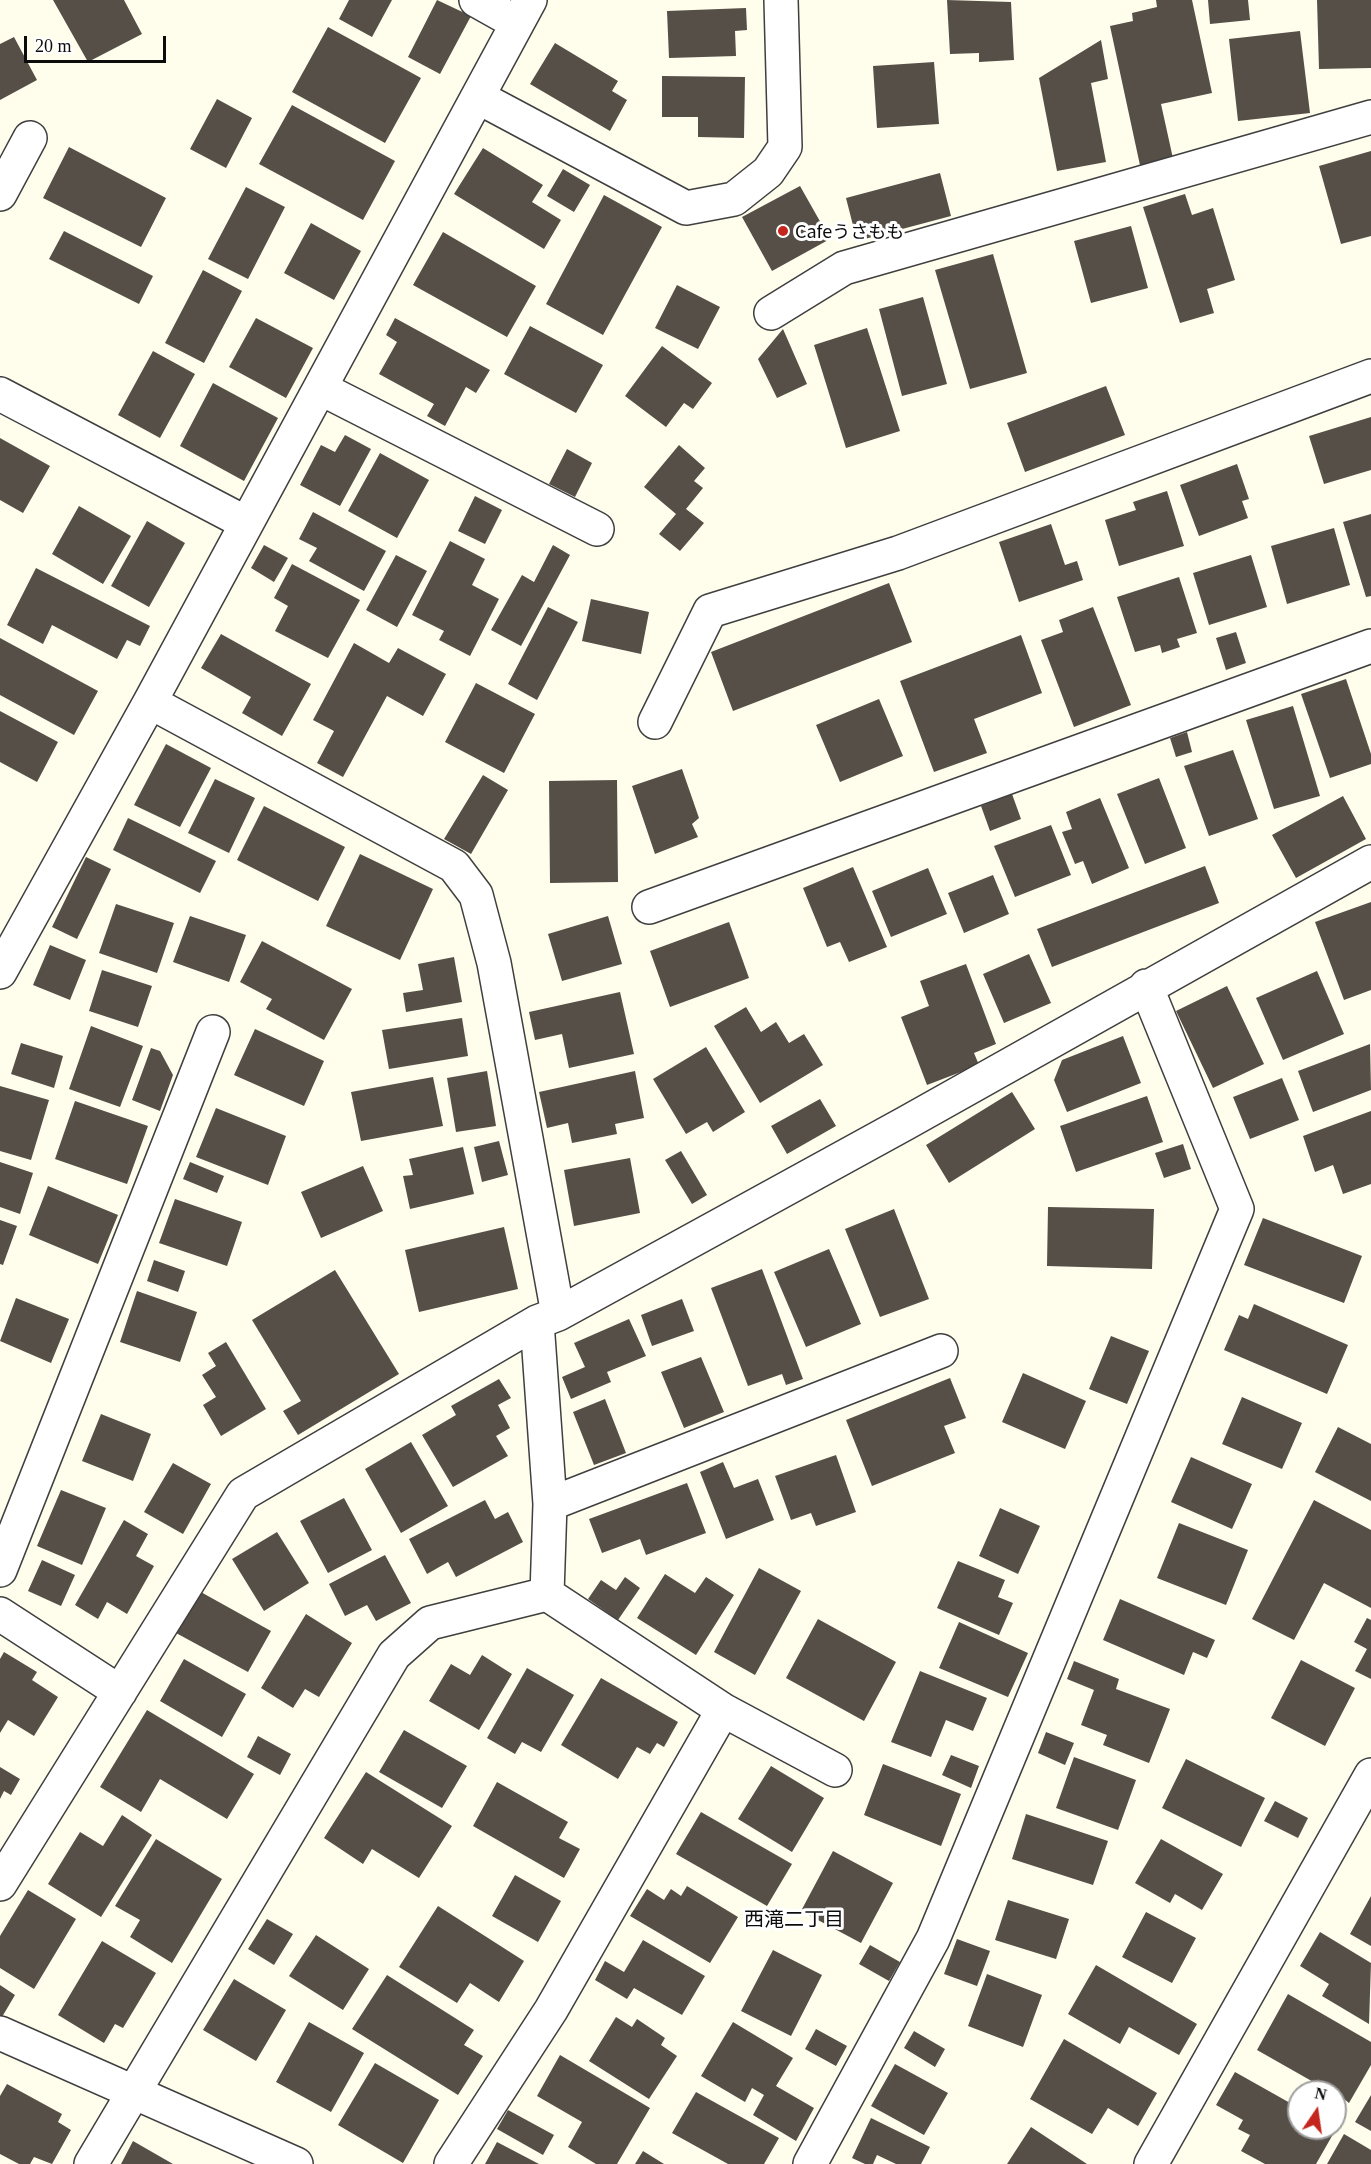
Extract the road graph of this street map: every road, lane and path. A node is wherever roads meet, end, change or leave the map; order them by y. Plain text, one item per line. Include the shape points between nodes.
1 (476, 0) edge
2 (781, 0) edge
3 (524, 11) edge
4 (478, 97) junction
5 (1371, 117) edge
6 (30, 138) dead end
7 (0, 194) edge
8 (771, 313) dead end
9 (1371, 376) edge
10 (320, 388) junction
11 (0, 394) edge
12 (246, 523) junction
13 (597, 529) dead end
14 (1371, 646) edge
15 (150, 702) junction
16 (655, 722) dead end
17 (1371, 862) edge
18 (648, 907) dead end
19 (0, 972) edge
20 (1146, 986) junction
21 (213, 1032) dead end
22 (547, 1318) junction
23 (941, 1351) dead end
24 (550, 1504) junction
25 (0, 1570) edge
26 (547, 1594) junction
27 (0, 1614) edge
28 (120, 1692) junction
29 (723, 1710) junction
30 (835, 1770) dead end
31 (1371, 1775) edge
32 (0, 1884) edge
33 (0, 2033) edge
34 (134, 2092) junction
35 (91, 2164) edge
36 (296, 2164) edge
37 (451, 2164) edge
38 (810, 2164) edge
39 (1151, 2164) edge

1 - 3 street
2 - 4 street via 785,147 768,172 734,199 686,208
3 - 4 street
4 - 10 street
5 - 8 street via 844,268
6 - 7 street
9 - 16 street via 898,553 710,611
10 - 12 street
10 - 13 street
11 - 12 street
12 - 15 street
14 - 18 street
15 - 19 street
15 - 22 street via 454,866 476,895 494,963
17 - 20 street
20 - 22 street via 906,1123
20 - 38 street via 1237,1209 933,1939
21 - 25 street
22 - 24 street
22 - 28 street via 243,1494
23 - 24 street
24 - 26 street
26 - 29 street
26 - 34 street via 430,1623 394,1655
27 - 28 street
28 - 32 street
29 - 30 street
29 - 37 street via 551,2010
31 - 39 street
33 - 34 street
34 - 35 street
34 - 36 street

